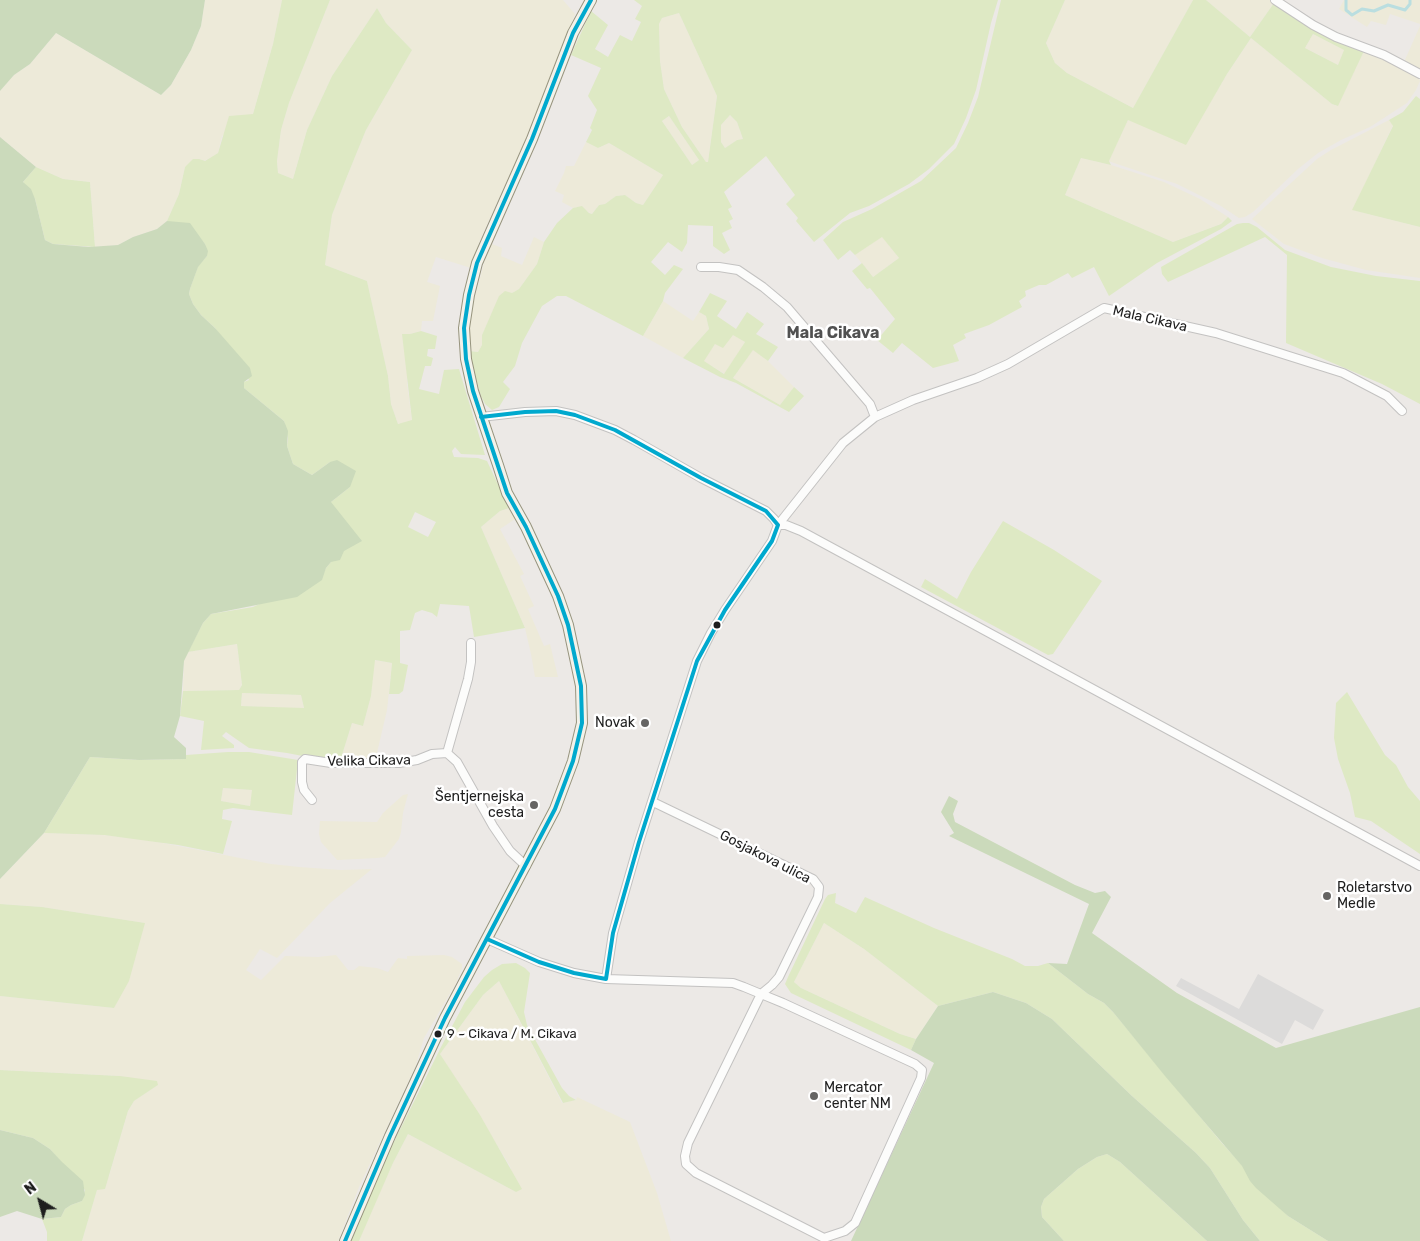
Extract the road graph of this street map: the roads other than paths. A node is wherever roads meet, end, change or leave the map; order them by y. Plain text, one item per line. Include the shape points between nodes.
1 (590, 0) edge
2 (1275, 0) edge
3 (1420, 74) edge
4 (701, 267) dead end
5 (1402, 411) dead end
6 (875, 416) junction
7 (481, 417) junction
8 (778, 525) junction
9 (471, 643) dead end
10 (448, 753) junction
11 (312, 800) dead end
12 (652, 802) junction
13 (526, 866) junction
14 (1420, 866) edge
15 (487, 939) junction
16 (606, 979) junction
17 (761, 994) junction
18 (345, 1241) edge

1 - 7 main road via 573,33 532,139 477,263 464,328 466,359
2 - 3 street via 1336,37 1384,55
4 - 6 street via 738,270 763,287 805,326 870,404
5 - 6 street, Mala Cikava via 1387,396 1343,373 1216,333 1104,308 1008,364
6 - 8 street, Mala Cikava via 843,443
7 - 8 street via 556,411 575,415 615,430 766,511
7 - 13 main road via 508,493 558,596 581,686 582,723 573,761 555,809
8 - 12 street, Mala Cikava via 772,540 725,610 697,661
8 - 14 street via 786,525 809,536
9 - 10 street via 468,679
10 - 11 street, Velika Cikava via 399,763 331,763 304,759 302,782
10 - 13 street via 457,762 493,826
12 - 16 street, Mala Cikava via 613,933
12 - 17 street, Gosjakova ulica via 813,879 819,887 818,897 779,977
13 - 15 main road
15 - 16 street via 539,962
15 - 18 main road via 409,1094
16 - 17 street via 733,983
17 - 17 street via 688,1144 686,1164 696,1173 824,1238 845,1231 854,1223 922,1070

